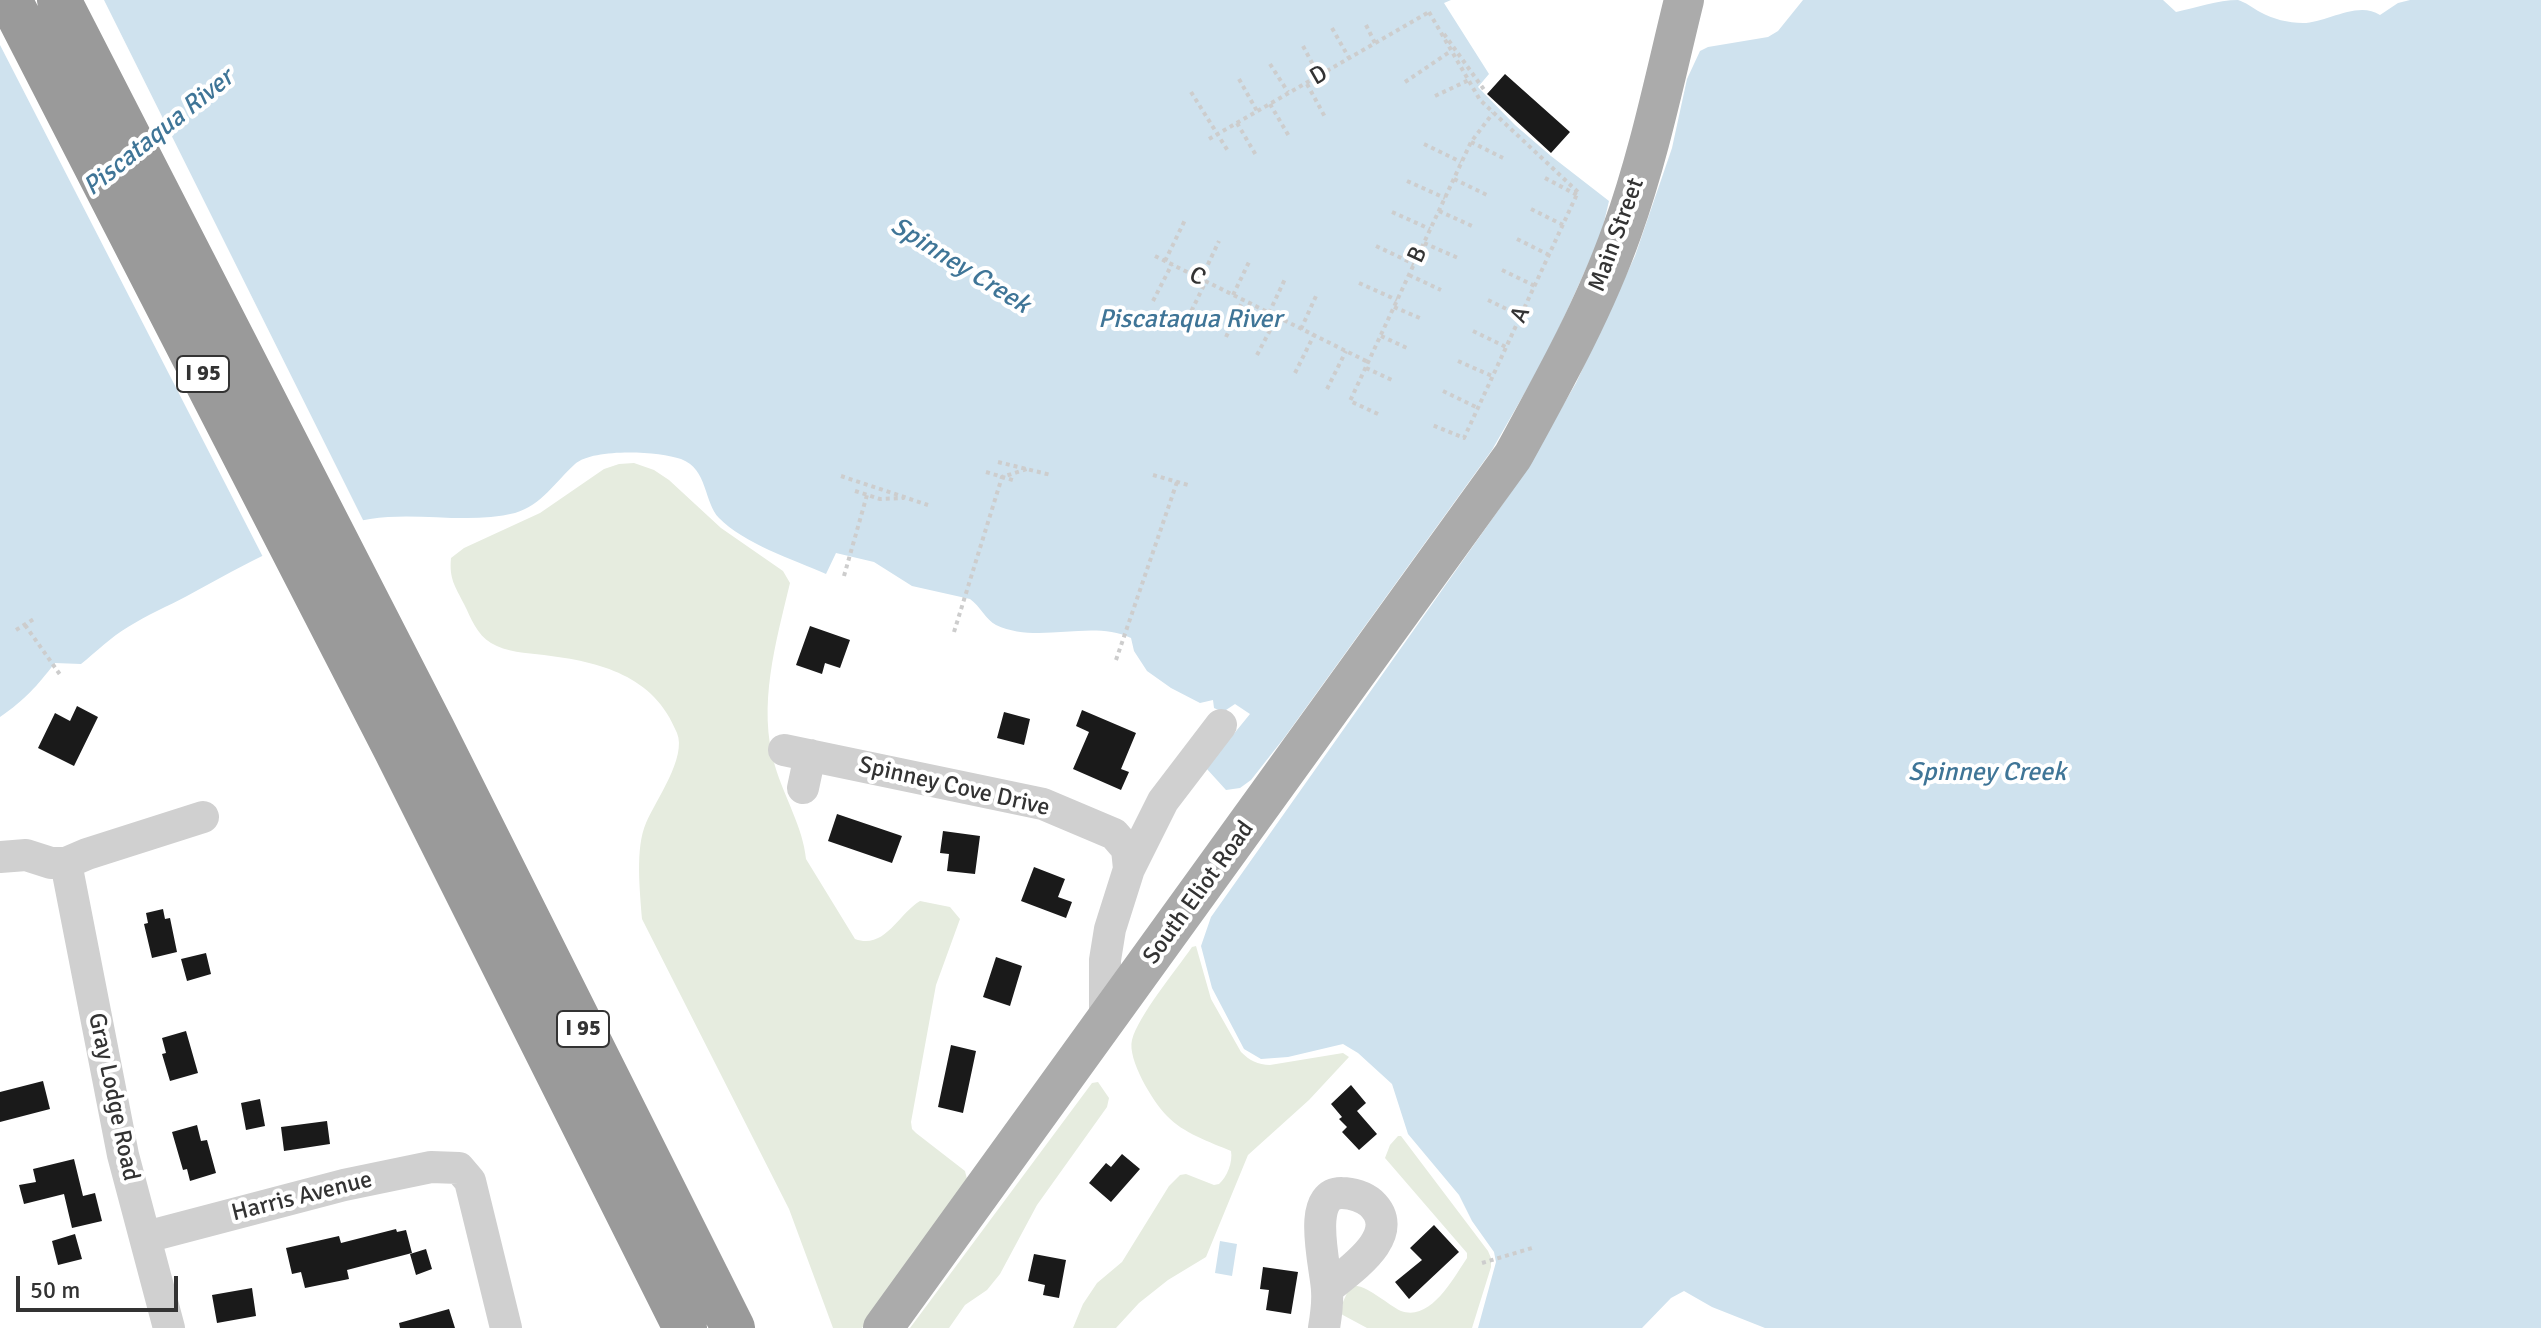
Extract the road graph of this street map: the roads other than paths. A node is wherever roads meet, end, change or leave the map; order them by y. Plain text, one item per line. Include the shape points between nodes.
1 (10, 0) edge
2 (59, 0) edge
3 (1684, 0) edge
4 (1513, 456) joint
5 (1221, 725) dead end
6 (803, 788) dead end
7 (203, 817) dead end
8 (0, 857) edge
9 (66, 863) junction
10 (1129, 869) junction
11 (1105, 1023) junction
12 (146, 1237) junction
13 (1327, 1289) dead end
14 (169, 1328) edge
15 (506, 1328) edge
16 (685, 1328) edge
17 (733, 1328) edge
18 (883, 1328) edge
19 (1324, 1328) edge

1 - 16 highway, I 95
2 - 17 highway, I 95
3 - 4 main road, Main Street via 1623,230 1580,331
4 - 11 main road, South Eliot Road
5 - 10 street via 1163,801
6 - 10 street, Spinney Cove Drive via 797,753 1043,804 1114,834 1127,849
7 - 9 street
8 - 9 street via 26,855
9 - 12 street, Gray Lodge Road via 123,1155
10 - 11 street via 1105,960
11 - 18 main road, South Eliot Road
12 - 14 street, Gray Lodge Road
12 - 15 street, Harris Avenue via 344,1185 431,1167 459,1168 470,1181
13 - 19 street

